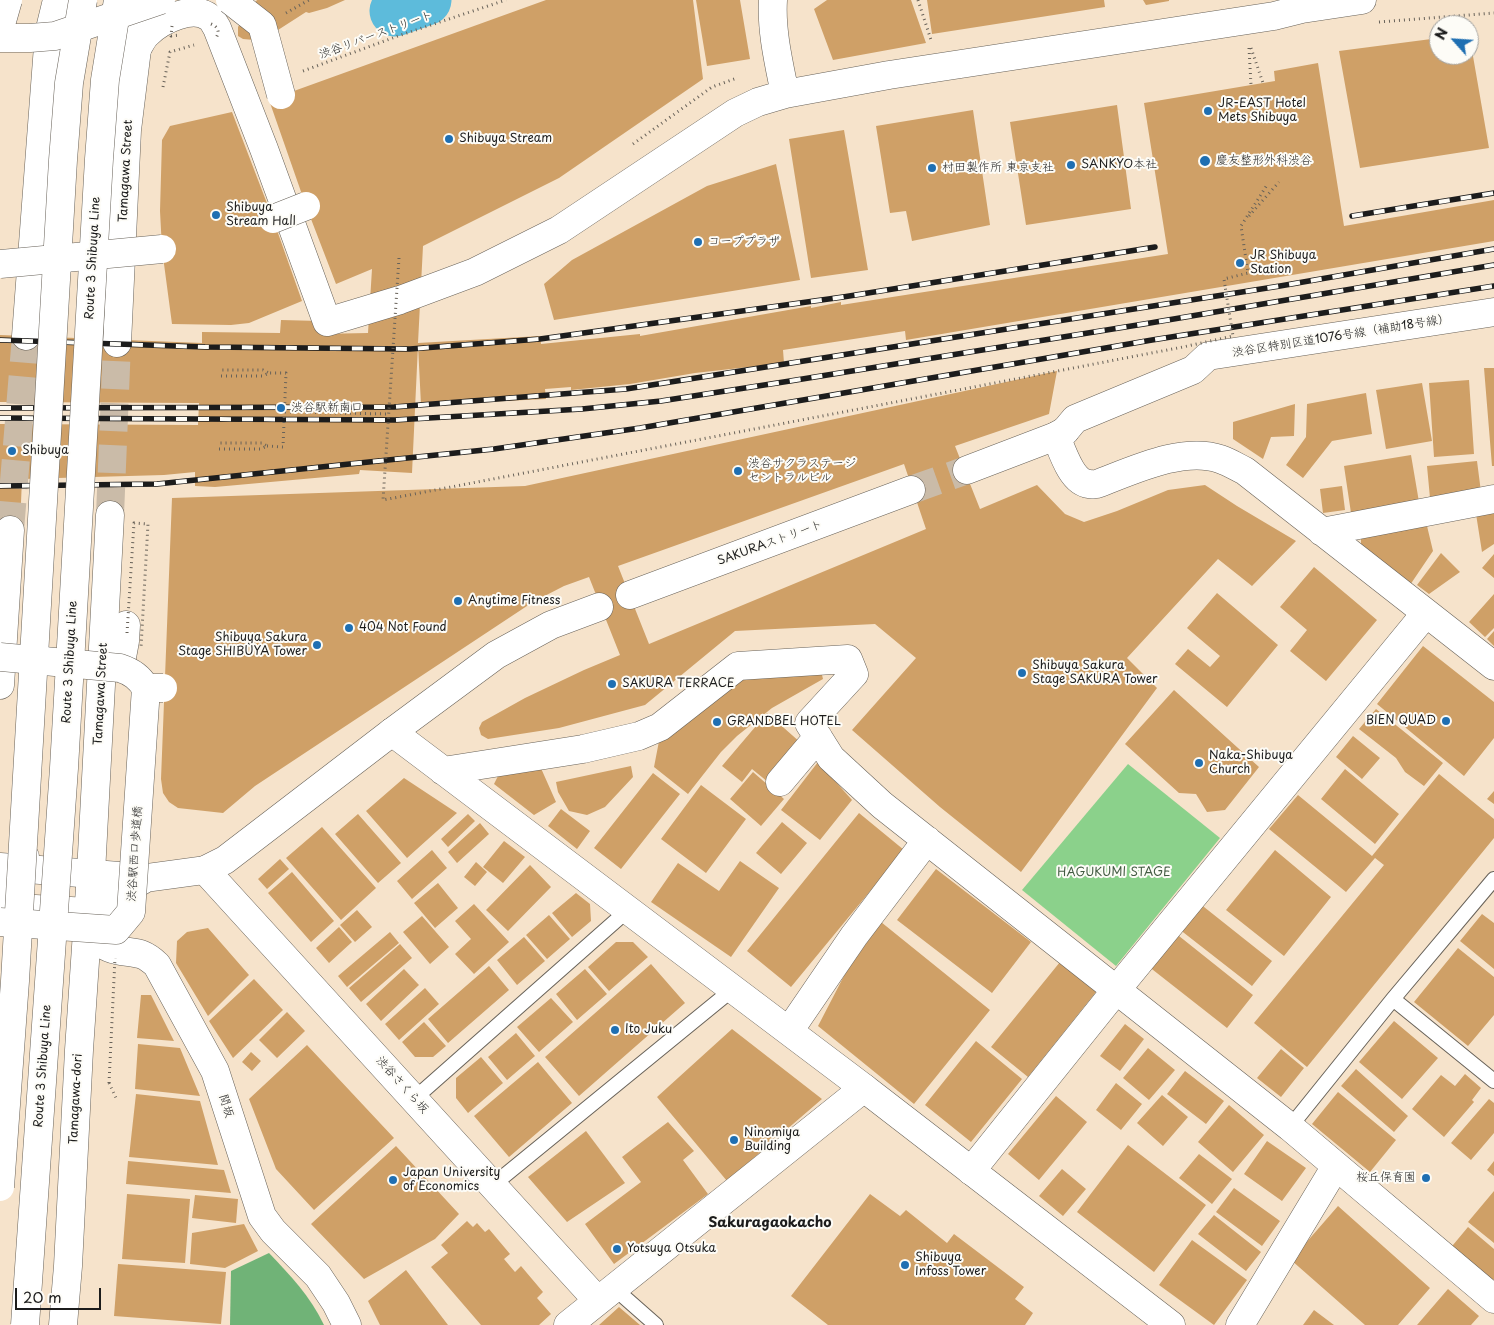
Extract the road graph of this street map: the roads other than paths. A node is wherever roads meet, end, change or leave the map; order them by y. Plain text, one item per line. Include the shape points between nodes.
1 (8, 0) edge
2 (57, 0) edge
3 (76, 0) edge
4 (83, 0) edge
5 (120, 0) edge
6 (146, 0) edge
7 (161, 0) edge
8 (230, 0) edge
9 (773, 0) edge
10 (1270, 8) edge
11 (1366, 12) edge
12 (0, 28) edge
13 (0, 38) edge
14 (136, 49) junction
15 (785, 94) junction
16 (281, 95) dead end
17 (306, 206) dead end
18 (274, 219) dead end
19 (162, 250) dead end
20 (0, 264) edge
21 (1494, 312) edge
22 (26, 336) tunnel mouth
23 (55, 336) tunnel mouth
24 (83, 340) dead end
25 (116, 344) tunnel mouth
26 (1061, 433) junction
27 (967, 470) tunnel mouth
28 (911, 490) tunnel mouth
29 (1494, 499) edge
30 (110, 515) tunnel mouth
31 (72, 522) dead end
32 (45, 524) dead end
33 (10, 530) tunnel mouth
34 (1322, 532) junction
35 (630, 595) dead end
36 (598, 607) dead end
37 (1426, 613) junction
38 (126, 629) road end
39 (0, 657) edge
40 (1494, 666) edge
41 (143, 680) junction
42 (0, 686) edge
43 (392, 732) junction
44 (818, 737) junction
45 (443, 771) junction
46 (780, 782) dead end
47 (927, 840) junction
48 (12, 868) edge
49 (205, 870) junction
50 (53, 871) junction
51 (91, 873) junction
52 (146, 878) junction
53 (1494, 880) edge
54 (0, 893) edge
55 (0, 907) edge
56 (628, 910) junction
57 (88, 912) junction
58 (0, 922) edge
59 (1117, 989) junction
60 (734, 990) junction
61 (1393, 999) junction
62 (789, 1031) junction
63 (1494, 1081) edge
64 (864, 1088) junction
65 (414, 1099) junction
66 (1290, 1128) junction
67 (1336, 1166) junction
68 (972, 1171) junction
69 (494, 1185) junction
70 (0, 1187) edge
71 (606, 1295) junction
72 (1494, 1299) edge
73 (25, 1325) edge
74 (63, 1325) edge
75 (348, 1325) edge
76 (568, 1325) edge
77 (656, 1325) edge
78 (1171, 1325) edge
79 (1240, 1325) edge

1 - 12 main road, bridge
2 - 22 main road via 48,33
3 - 23 main road via 82,28 65,170
4 - 70 main road, bridge via 69,83 63,160 16,981
5 - 24 main road via 108,21 98,87 90,173
5 - 73 main road, Route 3 Shibuya Line, bridge via 105,80 98,159 64,768
6 - 14 main road, Tamagawa Street
7 - 13 main road, bridge via 55,36
8 - 16 main road, bridge via 262,25
9 - 15 main road via 776,47
10 - 11 main road
10 - 15 main road
14 - 15 main road via 147,34 177,16 190,13 210,18 217,28 327,322 396,285 475,272 559,230 735,113
14 - 25 main road, Tamagawa Street via 127,130
17 - 18 main road, bridge
19 - 20 main road, bridge
21 - 26 main road, 渋谷区特別区道1076号線（補助18号線） via 1208,356 1193,370 1075,419
26 - 27 main road
26 - 34 main road via 1074,475 1088,484 1097,484 1161,460 1205,456 1245,471
28 - 35 main road, SAKURAストリート
29 - 34 main road
30 - 51 main road, Tamagawa Street
31 - 50 main road
32 - 48 main road
33 - 42 main road
34 - 37 main road
36 - 43 main road via 550,625 496,655
37 - 40 main road
37 - 59 main road
38 - 41 main road, 渋谷駅西口歩道橋, bridge via 125,641
39 - 41 main road, bridge
41 - 58 main road, 渋谷駅西口歩道橋, bridge via 131,912 116,930
43 - 45 main road
43 - 49 main road via 225,860
44 - 45 main road via 809,723 854,674 848,659 738,666 660,727 639,736 583,749
44 - 46 main road
44 - 47 main road via 831,758 882,805
45 - 56 main road
47 - 59 main road
47 - 62 main road via 854,936
48 - 50 main road
48 - 54 main road
49 - 52 main road
49 - 65 main road, 渋谷さくら坂
50 - 51 main road
50 - 57 main road
51 - 52 main road
51 - 57 main road, Tamagawa-dori
52 - 57 main road
53 - 61 lane
55 - 57 main road
56 - 60 main road
56 - 65 lane
57 - 74 main road, Tamagawa-dori
57 - 75 main road, 間坂 via 98,942 114,950 139,952 157,965 215,1071 262,1216 318,1276
59 - 66 main road
59 - 68 main road
60 - 62 main road
60 - 69 lane
61 - 63 lane
61 - 66 lane
62 - 64 main road
64 - 68 main road
64 - 71 main road
65 - 69 main road, 渋谷さくら坂
66 - 67 main road
67 - 72 main road
67 - 79 main road
68 - 78 main road
69 - 71 main road, 渋谷さくら坂
71 - 76 main road
71 - 77 lane

